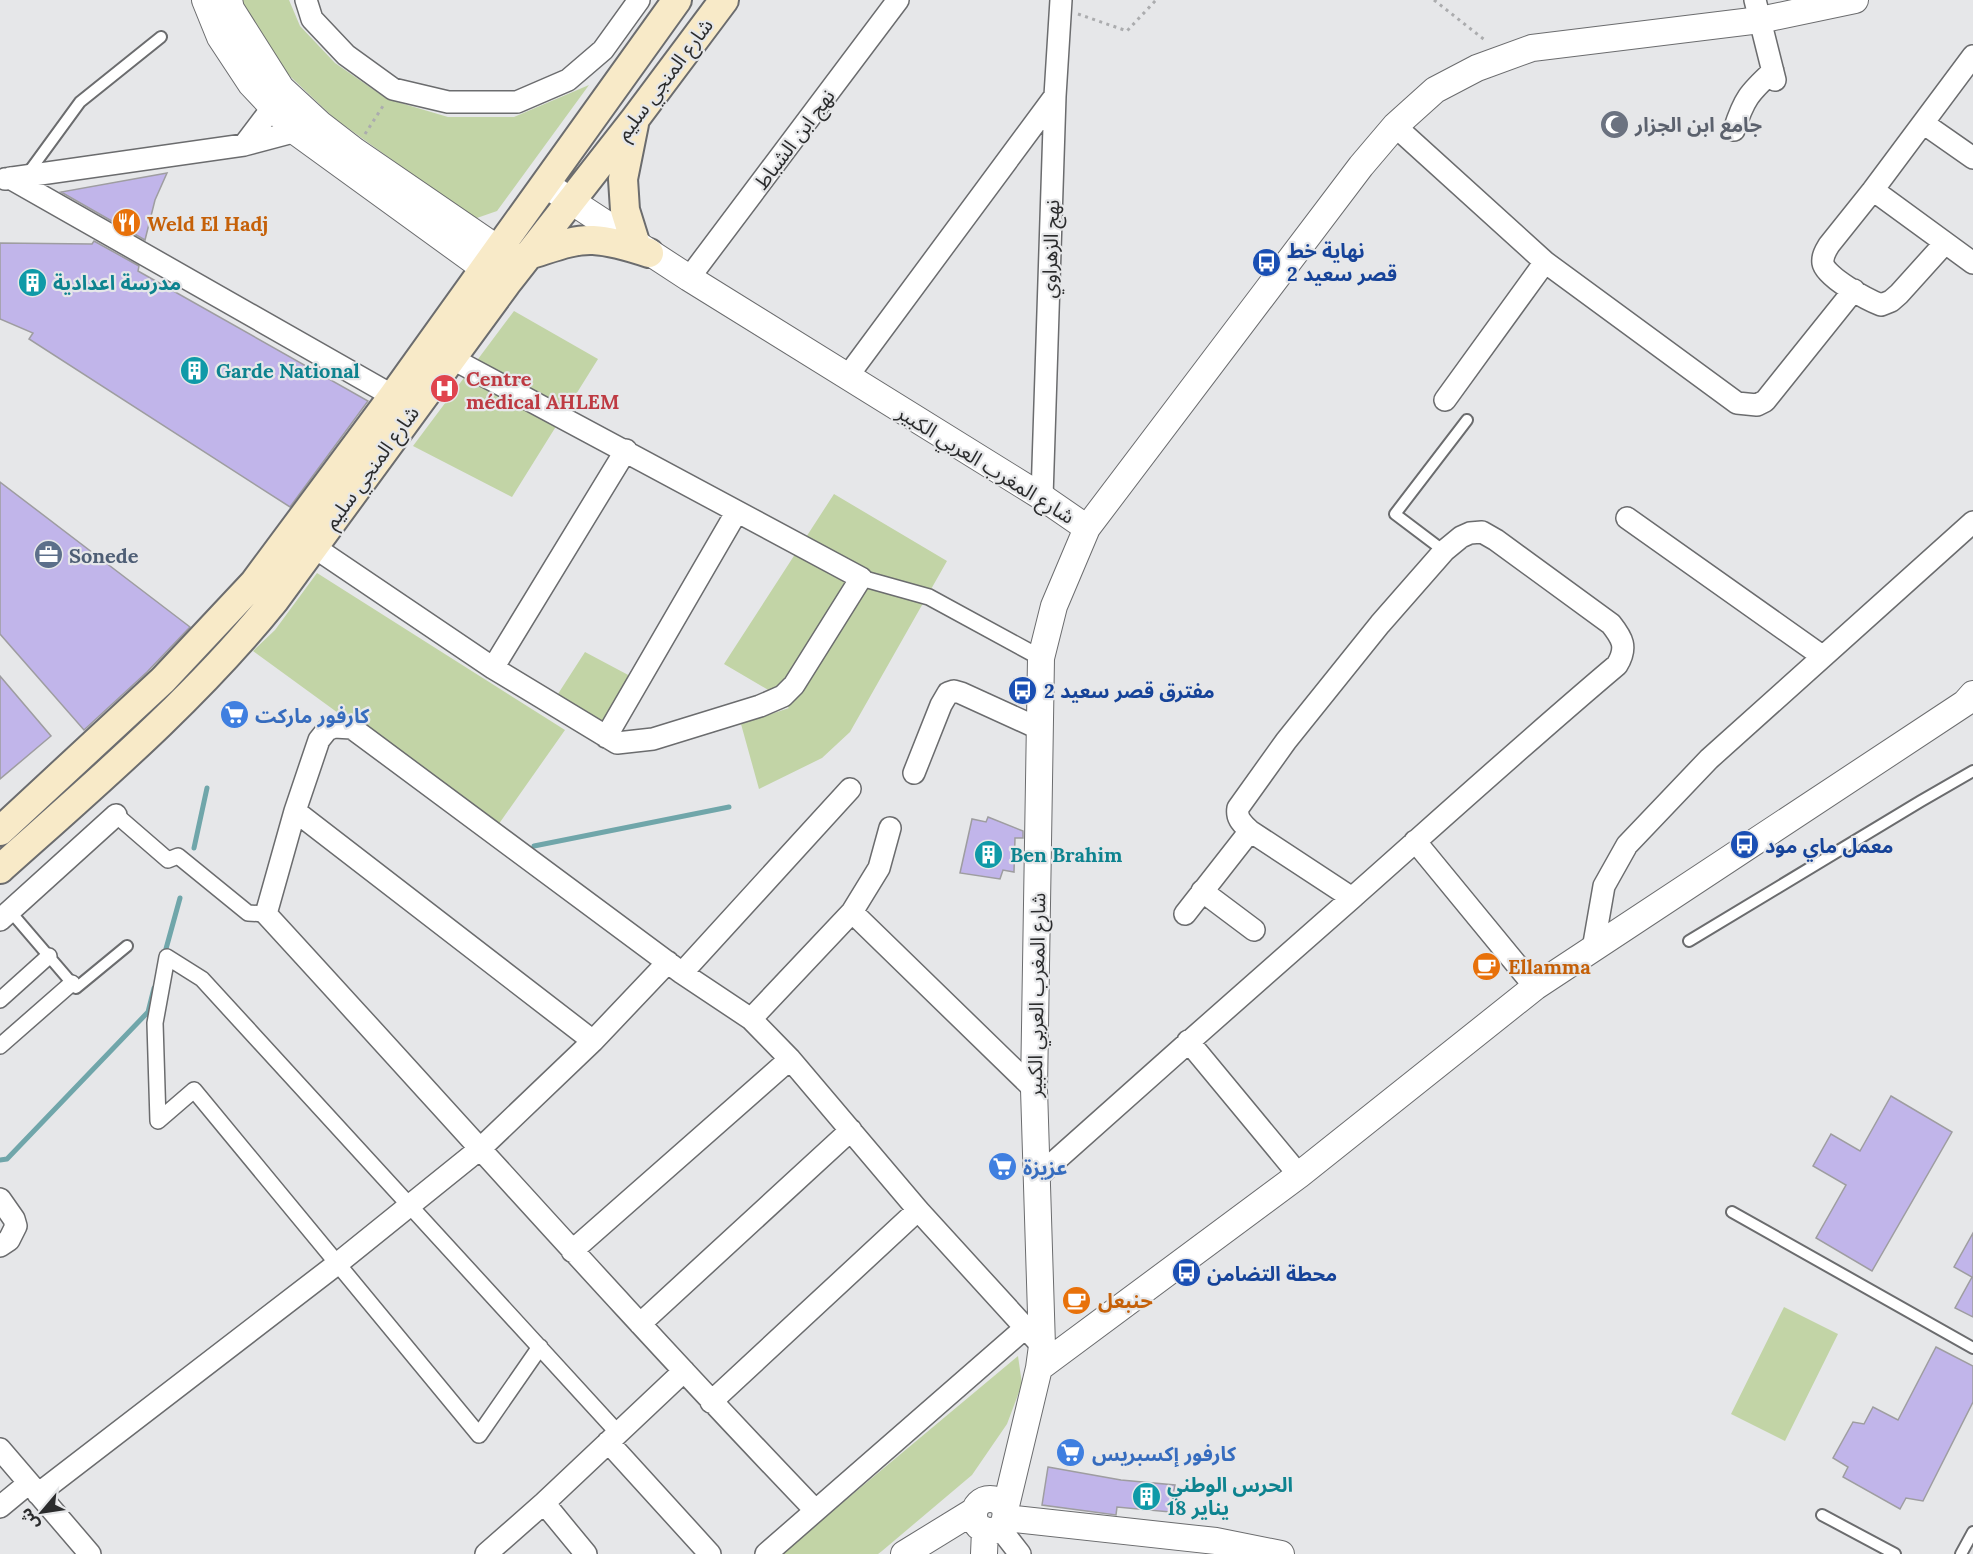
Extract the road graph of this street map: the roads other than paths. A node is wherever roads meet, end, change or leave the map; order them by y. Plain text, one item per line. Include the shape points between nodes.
1 (205, 0) edge
2 (229, 0) edge
3 (306, 0) edge
4 (639, 0) edge
5 (677, 0) edge
6 (724, 0) edge
7 (898, 0) edge
8 (1855, 0) edge
9 (1061, 4) edge
10 (1758, 10) edge
11 (161, 37) dead end
12 (1973, 56) edge
13 (1055, 96) junction
14 (277, 98) junction
15 (635, 119) junction
16 (1923, 123) junction
17 (320, 124) junction
18 (1395, 126) junction
19 (1734, 130) dead end
20 (296, 132) junction
21 (244, 145) junction
22 (1973, 158) edge
23 (12, 178) edge
24 (545, 184) junction
25 (1873, 190) junction
26 (571, 202) junction
27 (1945, 243) junction
28 (642, 248) junction
29 (1545, 262) junction
30 (1973, 263) edge
31 (508, 264) junction
32 (689, 278) junction
33 (1854, 290) junction
34 (451, 358) junction
35 (847, 376) junction
36 (393, 396) junction
37 (1445, 400) dead end
38 (1467, 420) dead end
39 (626, 450) junction
40 (1042, 497) junction
41 (736, 513) junction
42 (1628, 518) dead end
43 (1973, 522) edge
44 (1087, 528) junction
45 (314, 547) junction
46 (1444, 551) junction
47 (861, 578) junction
48 (1822, 656) junction
49 (1041, 658) junction
50 (493, 668) junction
51 (1973, 694) edge
52 (1040, 729) junction
53 (606, 737) junction
54 (1973, 771) edge
55 (914, 773) dead end
56 (850, 789) dead end
57 (296, 811) junction
58 (117, 815) joint
59 (890, 828) dead end
60 (0, 831) edge
61 (1250, 831) junction
62 (1415, 841) junction
63 (0, 869) edge
64 (1202, 891) junction
65 (1352, 897) junction
66 (852, 912) junction
67 (266, 914) junction
68 (1185, 914) dead end
69 (5, 915) edge
70 (1254, 930) dead end
71 (1689, 941) dead end
72 (127, 946) dead end
73 (1593, 949) junction
74 (49, 956) junction
75 (675, 967) junction
76 (72, 983) junction
77 (1535, 987) junction
78 (0, 1000) edge
79 (751, 1019) junction
80 (593, 1041) junction
81 (1188, 1041) junction
82 (0, 1046) edge
83 (790, 1059) junction
84 (1034, 1089) junction
85 (851, 1130) junction
86 (481, 1149) junction
87 (1299, 1175) junction
88 (1036, 1178) junction
89 (0, 1199) edge
90 (411, 1204) junction
91 (918, 1210) junction
92 (1732, 1212) dead end
93 (0, 1246) edge
94 (572, 1251) junction
95 (337, 1264) junction
96 (640, 1324) junction
97 (540, 1347) junction
98 (1035, 1347) junction
99 (1973, 1347) edge
100 (684, 1371) junction
101 (711, 1402) junction
102 (613, 1437) junction
103 (0, 1449) edge
104 (34, 1488) junction
105 (544, 1503) junction
106 (0, 1507) edge
107 (815, 1510) junction
108 (1822, 1515) dead end
109 (990, 1523) edge
110 (1973, 1532) edge
111 (90, 1554) edge
112 (486, 1554) edge
113 (586, 1554) edge
114 (710, 1554) edge
115 (766, 1554) edge
116 (904, 1554) edge
117 (922, 1554) edge
118 (994, 1554) edge
119 (1020, 1554) edge
120 (1281, 1554) edge
121 (1895, 1554) edge
122 (1961, 1554) edge

1 - 14 street via 220,37 252,84
2 - 14 street
3 - 4 street via 312,19 346,55 393,89 448,102 517,102 568,80 603,50
5 - 24 main road, شارع المنجي سليم
6 - 15 main road, شارع المنجي سليم
7 - 32 street, نهج ابن الشباط
8 - 10 street
9 - 13 street, نهج الزهراوي
10 - 18 street via 1532,48 1477,68 1435,90
10 - 19 street via 1774,75 1749,93
11 - 23 lane via 80,102
12 - 16 street
13 - 35 street
13 - 40 street, نهج الزهراوي
14 - 17 street
14 - 20 street
14 - 21 street
15 - 26 main road, شارع المنجي سليم
15 - 28 main road via 623,179 625,210
16 - 22 street
16 - 25 street
17 - 20 street
17 - 31 street
18 - 29 street
18 - 44 street
20 - 21 street
20 - 31 street
21 - 23 street
23 - 36 street
24 - 26 street, شارع المغرب العربي الكبير
24 - 31 main road, شارع المنجي سليم
25 - 27 street
25 - 33 street via 1824,254 1826,270
26 - 28 street, شارع المغرب العربي الكبير
26 - 31 main road, شارع المنجي سليم
27 - 30 street
27 - 33 street via 1891,301 1881,304
28 - 31 main road via 592,240 560,246
28 - 32 street, شارع المغرب العربي الكبير
29 - 33 street via 1726,396 1747,406 1765,401
29 - 37 street
31 - 34 main road, شارع المنجي سليم
31 - 36 main road, شارع المنجي سليم
32 - 35 street, شارع المغرب العربي الكبير
34 - 39 street
34 - 45 main road, شارع المنجي سليم
35 - 40 street, شارع المغرب العربي الكبير
36 - 60 main road, شارع المنجي سليم via 254,584 218,624 163,681
38 - 46 lane via 1395,514
39 - 41 street
39 - 50 street
40 - 44 street, شارع المغرب العربي الكبير
41 - 47 street
41 - 53 street
42 - 48 street
43 - 48 street
44 - 49 street, شارع المغرب العربي الكبير via 1054,606
45 - 50 street
45 - 63 main road, شارع المنجي سليم via 268,609 216,667
46 - 61 street via 1293,732 1238,808 1240,820
46 - 62 street via 1470,532 1482,532 1496,540 1611,624 1620,635 1623,654 1617,664
47 - 49 street via 928,597
47 - 53 street via 794,685 783,696 652,739 617,743
48 - 73 street via 1709,759 1627,845 1604,886
49 - 52 street, شارع المغرب العربي الكبير
50 - 53 street
51 - 73 street
52 - 55 street via 961,693 948,693
52 - 84 street, شارع المغرب العربي الكبير
54 - 71 lane
56 - 75 street
57 - 67 street
57 - 75 street via 321,735 334,727 351,728
57 - 80 street
58 - 67 street via 168,860 178,856 248,913
58 - 69 street
59 - 66 street via 879,868
61 - 64 street
61 - 65 street
62 - 65 street
62 - 77 street
64 - 68 street
64 - 70 street
65 - 81 street
66 - 79 street
66 - 84 street
67 - 86 street
69 - 74 lane
72 - 76 lane via 76,988
73 - 77 street
74 - 76 lane
74 - 78 street
75 - 79 street
75 - 80 street
76 - 82 street
77 - 87 street
79 - 83 street
80 - 86 street
81 - 87 street
81 - 88 street
83 - 85 street
83 - 94 street
84 - 88 street, شارع المغرب العربي الكبير
85 - 91 street
85 - 96 street
86 - 90 street
86 - 94 street
87 - 98 street
88 - 98 street, شارع المغرب العربي الكبير
89 - 93 street via 16,1226 9,1240
90 - 95 street
90 - 95 street via 202,979 167,957 155,1023 158,1121 194,1090
90 - 97 street
91 - 98 street
91 - 101 street
92 - 99 lane
94 - 96 street
95 - 97 street via 479,1435
95 - 104 street
96 - 100 street
97 - 102 street
98 - 107 street
98 - 109 street, شارع المغرب العربي الكبير via 1024,1426
100 - 101 street
100 - 102 street
101 - 107 street
102 - 105 street
102 - 114 street
103 - 104 street
104 - 106 street
104 - 111 street
105 - 112 street
105 - 113 street
107 - 115 street
108 - 121 lane
109 - 116 street
109 - 117 street
109 - 118 street, شارع المغرب العربي الكبير
109 - 119 street
109 - 120 street via 1216,1541
110 - 122 lane

